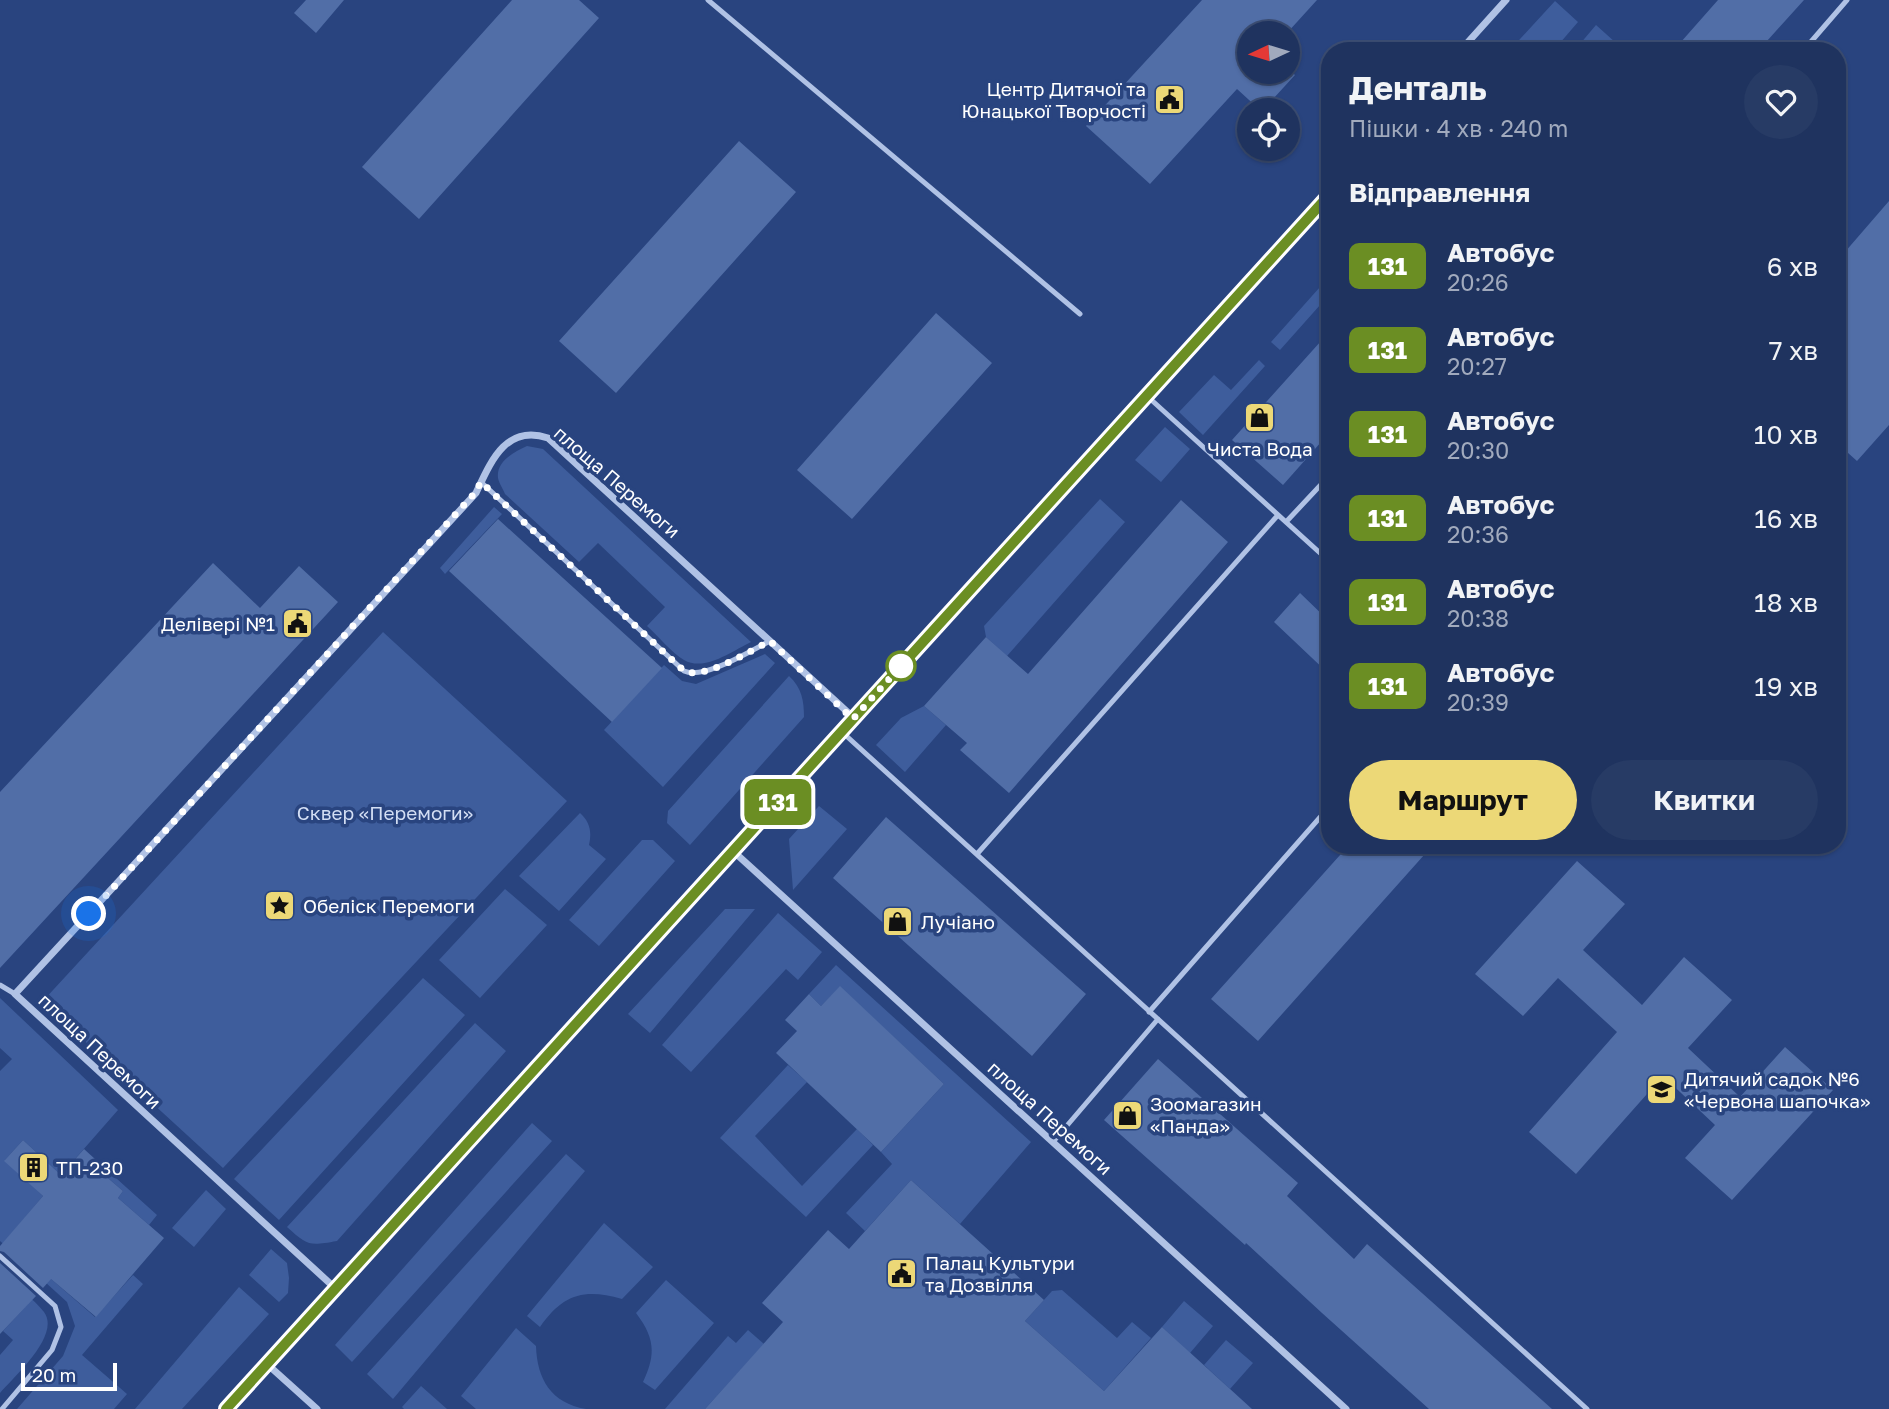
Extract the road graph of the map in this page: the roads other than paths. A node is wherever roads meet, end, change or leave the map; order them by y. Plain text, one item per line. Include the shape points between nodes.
1 (708, 0) edge
2 (1506, 0) edge
3 (1847, 0) edge
4 (1468, 42) edge
5 (1811, 42) edge
6 (1321, 204) edge
7 (1080, 314) dead end
8 (1147, 396) junction
9 (481, 482) junction
10 (1321, 485) edge
11 (1278, 515) junction
12 (1286, 522) junction
13 (1321, 554) edge
14 (770, 641) junction
15 (853, 719) junction
16 (842, 732) junction
17 (1321, 816) edge
18 (733, 851) junction
19 (977, 854) junction
20 (0, 985) edge
21 (15, 994) junction
22 (1149, 1012) junction
23 (1158, 1019) junction
24 (1053, 1142) junction
25 (0, 1256) edge
26 (336, 1289) junction
27 (267, 1364) junction
28 (2, 1409) edge
29 (226, 1409) edge
30 (317, 1409) edge
31 (1346, 1409) edge
32 (1587, 1409) edge

1 - 7 lane
2 - 4 street
3 - 5 lane
6 - 8 street
8 - 11 lane
8 - 15 street
9 - 14 lane via 684,671 711,670
9 - 14 street, площа Перемоги via 501,447 511,440 534,433 548,438
9 - 21 street, площа Перемоги
10 - 12 lane
11 - 12 lane
11 - 19 lane
12 - 13 lane
14 - 15 street, площа Перемоги
15 - 16 street
16 - 18 street
16 - 19 lane
17 - 22 lane
18 - 24 street, площа Перемоги
18 - 26 street
19 - 22 lane
20 - 21 lane
21 - 26 street, площа Перемоги
22 - 23 lane
23 - 24 lane
23 - 32 lane
24 - 31 street, площа Перемоги
25 - 28 lane via 55,1306 61,1327 52,1350
26 - 27 street
27 - 29 street
27 - 30 street

